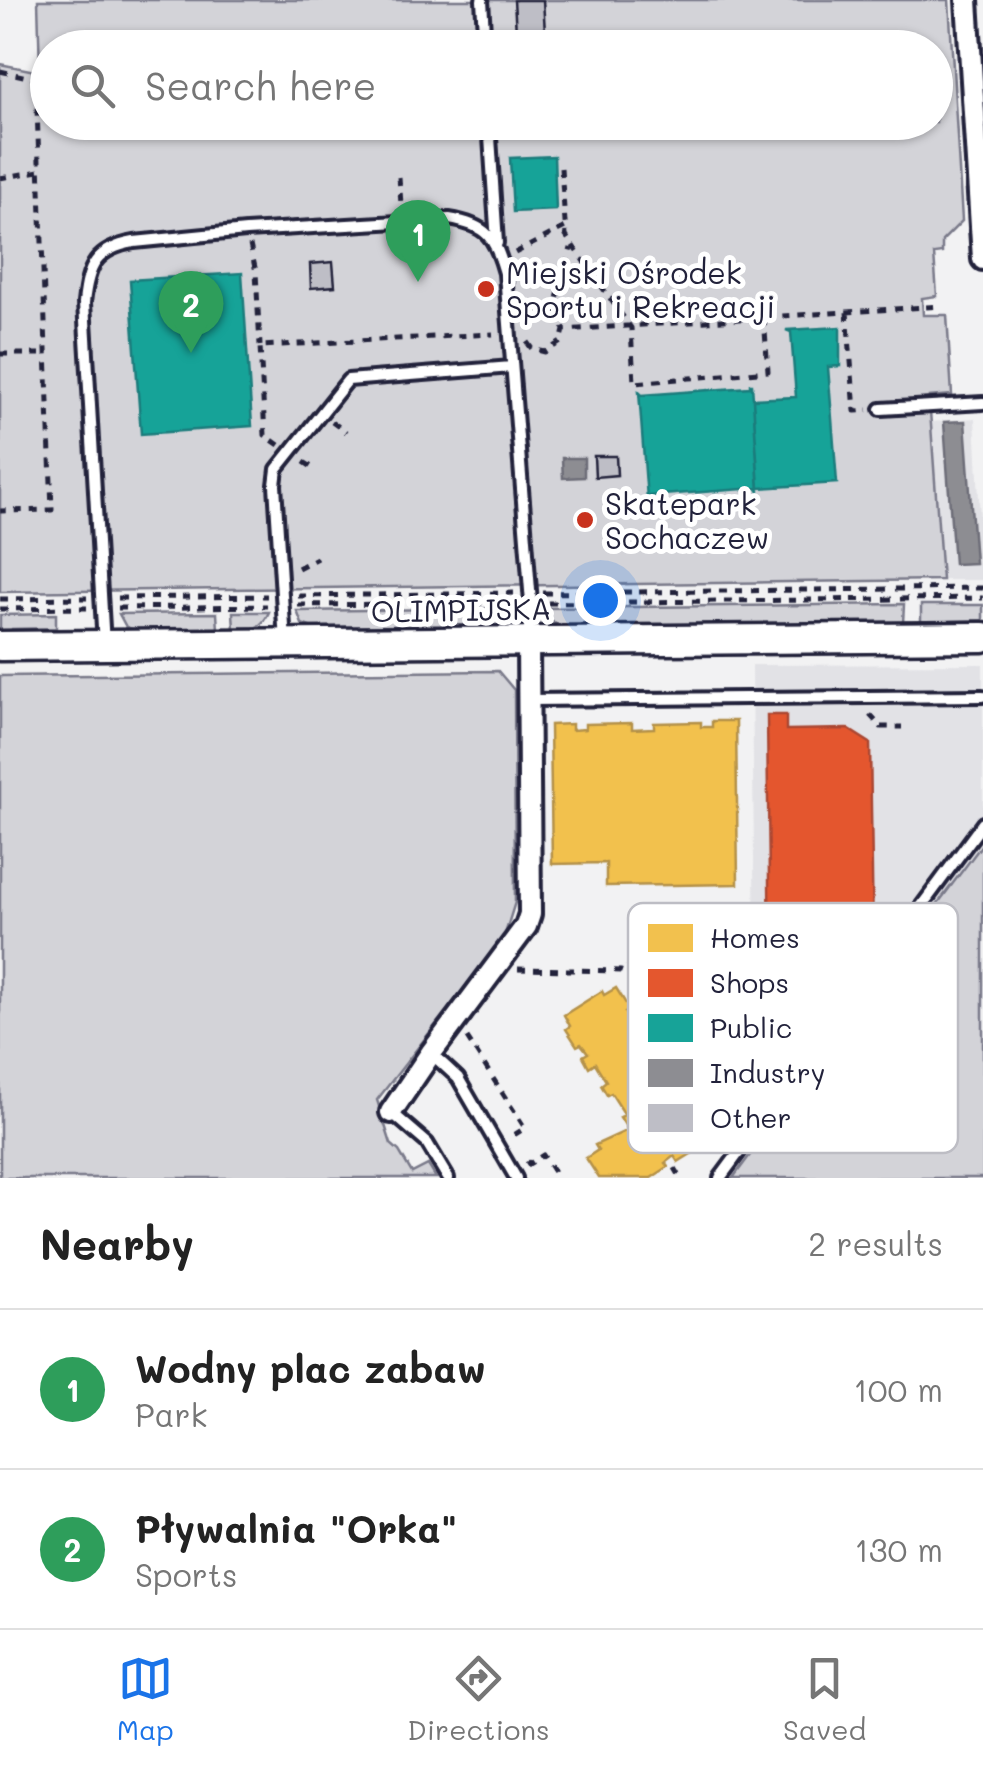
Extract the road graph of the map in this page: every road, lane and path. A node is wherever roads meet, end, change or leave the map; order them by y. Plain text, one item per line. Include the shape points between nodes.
1 (482, 0) edge
2 (967, 0) edge
3 (483, 30) edge
4 (0, 71) edge
5 (30, 78) edge
6 (37, 140) edge
7 (490, 140) edge
8 (562, 168) dead end
9 (38, 171) junction
10 (400, 177) dead end
11 (0, 178) edge
12 (402, 222) junction
13 (982, 225) edge
14 (565, 228) junction
15 (246, 231) junction
16 (497, 243) junction
17 (571, 247) junction
18 (500, 257) junction
19 (983, 258) edge
20 (941, 306) dead end
21 (847, 312) junction
22 (553, 313) junction
23 (764, 318) junction
24 (631, 328) junction
25 (564, 330) junction
26 (509, 333) junction
27 (260, 346) junction
28 (0, 354) edge
29 (46, 354) junction
30 (512, 367) junction
31 (983, 403) edge
32 (881, 409) joint
33 (288, 452) junction
34 (0, 511) edge
35 (983, 588) edge
36 (530, 598) junction
37 (983, 598) edge
38 (0, 600) edge
39 (282, 601) junction
40 (103, 603) junction
41 (0, 609) edge
42 (983, 637) edge
43 (528, 641) junction
44 (285, 644) junction
45 (104, 645) junction
46 (0, 646) edge
47 (983, 696) edge
48 (528, 700) junction
49 (983, 822) edge
50 (924, 903) edge
51 (515, 969) dead end
52 (628, 974) edge
53 (466, 1035) dead end
54 (431, 1054) junction
55 (391, 1112) joint
56 (739, 1153) edge
57 (675, 1168) dead end
58 (448, 1178) edge
59 (516, 1178) edge
60 (558, 1178) edge
61 (680, 1178) edge
62 (720, 1178) edge

1 - 3 lane
2 - 13 street
4 - 5 path
6 - 9 path
7 - 16 lane
8 - 14 path
9 - 11 path
9 - 29 path
10 - 12 path
12 - 15 lane
12 - 16 lane via 474,223
13 - 19 street
14 - 17 path
14 - 18 path
15 - 27 path
15 - 40 lane via 116,245 88,273 84,303
16 - 18 lane
17 - 22 path
17 - 24 path
18 - 26 lane
20 - 21 path
21 - 23 path
21 - 32 path via 855,411
22 - 25 path
22 - 25 path via 528,319 528,344 551,350
23 - 24 path
23 - 24 path via 768,371 634,383
24 - 25 path
26 - 27 path
26 - 30 lane
27 - 33 path via 265,435
28 - 29 path
29 - 34 path via 52,510
30 - 33 lane via 348,380
30 - 36 lane
31 - 32 lane
33 - 39 lane via 275,486
35 - 36 path
36 - 37 path
36 - 39 path
36 - 43 lane
38 - 40 path
39 - 40 path
39 - 44 lane
40 - 41 path
40 - 45 lane
42 - 43 street, OLIMPIJSKA
43 - 44 street, OLIMPIJSKA
43 - 48 street
44 - 45 street, OLIMPIJSKA
45 - 46 street, OLIMPIJSKA
47 - 48 lane
48 - 54 street via 530,914
49 - 50 lane
51 - 52 path
53 - 60 path via 526,1128 514,1134 529,1164 544,1155
54 - 55 street
54 - 59 lane via 458,1078
55 - 58 lane via 427,1143
56 - 62 lane
57 - 61 path

